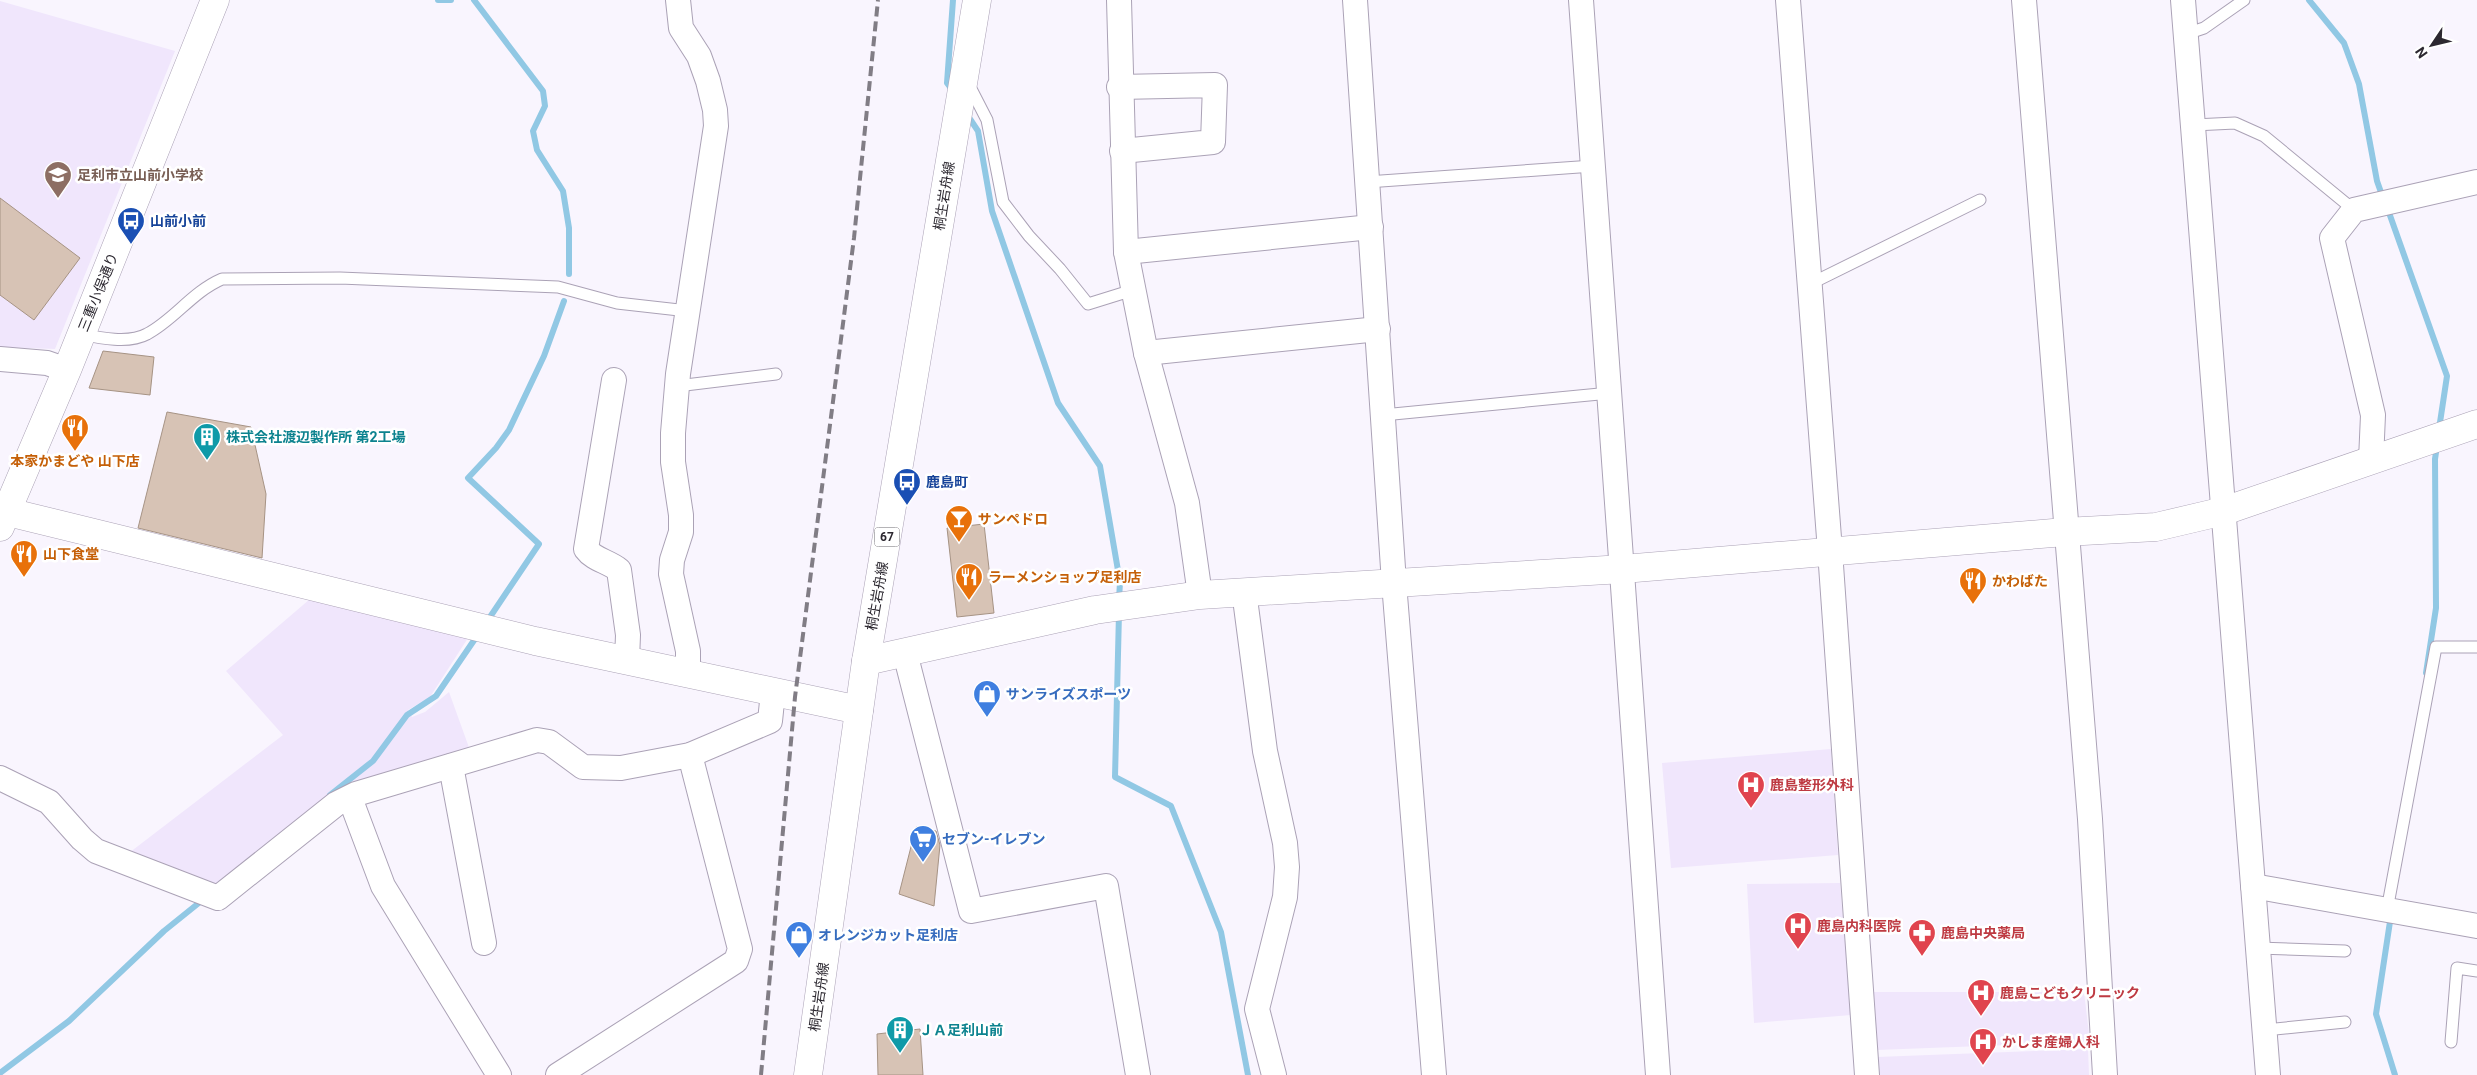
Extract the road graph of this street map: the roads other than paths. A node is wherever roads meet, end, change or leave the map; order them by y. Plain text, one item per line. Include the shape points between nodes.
1 (215, 0) edge
2 (678, 0) edge
3 (977, 0) edge
4 (1118, 0) edge
5 (1356, 0) edge
6 (1581, 0) edge
7 (1788, 0) edge
8 (2024, 0) edge
9 (2184, 0) edge
10 (2244, 0) edge
11 (2186, 34) junction
12 (964, 76) junction
13 (1119, 88) junction
14 (2194, 125) junction
15 (1122, 151) junction
16 (1593, 166) junction
17 (1368, 182) junction
18 (2477, 182) edge
19 (1980, 200) dead end
20 (2354, 210) junction
21 (1371, 227) junction
22 (1126, 252) junction
23 (1810, 284) junction
24 (1133, 290) junction
25 (688, 311) junction
26 (1378, 329) junction
27 (81, 334) junction
28 (1146, 353) junction
29 (0, 359) edge
30 (67, 370) junction
31 (776, 374) dead end
32 (614, 380) dead end
33 (677, 386) junction
34 (1610, 393) junction
35 (1383, 415) junction
36 (2477, 424) edge
37 (2371, 460) junction
38 (2224, 511) junction
39 (2, 516) edge
40 (2065, 532) junction
41 (1830, 551) junction
42 (1623, 570) junction
43 (1394, 583) junction
44 (1244, 591) junction
45 (1200, 595) junction
46 (2477, 648) edge
47 (905, 652) junction
48 (627, 660) junction
49 (866, 661) junction
50 (688, 673) junction
51 (773, 692) junction
52 (859, 710) junction
53 (690, 754) junction
54 (451, 766) junction
55 (0, 778) edge
56 (350, 798) junction
57 (2253, 886) junction
58 (2387, 910) junction
59 (2477, 926) edge
60 (484, 943) dead end
61 (2258, 948) junction
62 (2345, 951) dead end
63 (2477, 971) edge
64 (2345, 1022) dead end
65 (2265, 1030) junction
66 (2451, 1042) dead end
67 (566, 1073) edge
68 (499, 1075) edge
69 (808, 1075) edge
70 (1138, 1075) edge
71 (1274, 1075) edge
72 (1434, 1075) edge
73 (1658, 1075) edge
74 (1867, 1075) edge
75 (2105, 1075) edge
76 (2268, 1075) edge

1 - 27 street, 三重小俣通り
2 - 25 street via 682,28 699,56 715,110 716,126
3 - 12 street, 桐生岩舟線 / 67
4 - 13 street
5 - 17 street
6 - 16 street
7 - 23 street
8 - 40 street
9 - 11 street
10 - 11 lane via 2204,28
11 - 14 street
12 - 24 lane via 987,120 1003,202 1029,236 1088,304
12 - 49 street, 桐生岩舟線 / 67
13 - 15 street
13 - 15 street via 1215,85 1213,142
14 - 20 lane via 2235,123 2264,136
14 - 38 street
15 - 22 street
16 - 17 lane
16 - 34 street
17 - 21 street
18 - 20 street
19 - 23 lane
20 - 37 street via 2332,238 2374,415
21 - 22 street
21 - 26 street
22 - 24 street
23 - 41 street
24 - 28 street
25 - 27 lane via 617,303 558,287 340,278 222,280 208,286 146,334 132,339
25 - 33 street
26 - 28 street
26 - 35 street
27 - 30 street, 三重小俣通り
28 - 45 street via 1187,502
29 - 30 street via 47,363
30 - 39 street, 三重小俣通り
31 - 33 lane
32 - 48 street via 586,550 591,556 619,570 628,635
33 - 50 street via 673,462 681,532 671,574 688,651
34 - 35 lane
34 - 42 street
35 - 43 street
36 - 37 street
37 - 38 street
38 - 40 street via 2156,527
38 - 57 street
39 - 48 street
40 - 41 street
40 - 75 street via 2090,819
41 - 42 street
41 - 74 street
42 - 43 street
42 - 73 street
43 - 44 street
43 - 72 street
44 - 45 street
44 - 71 street via 1265,751 1287,866 1285,897 1257,1009
45 - 47 street via 1094,610
46 - 58 lane via 2436,647
47 - 49 street
47 - 70 street via 970,911 1106,886
48 - 50 street
49 - 52 street, 桐生岩舟線 / 67
50 - 51 street
51 - 52 street
51 - 53 street via 770,721
52 - 69 street, 桐生岩舟線 / 67
53 - 54 street via 621,768 583,767 549,742 537,740
53 - 67 street via 740,949 736,961
54 - 56 street
54 - 60 street
55 - 56 street via 49,802 96,851 218,898 336,804
56 - 68 street via 383,886
57 - 58 street
57 - 61 street
58 - 59 street
61 - 62 lane
61 - 65 street
63 - 66 lane via 2457,968
64 - 65 lane
65 - 76 street

